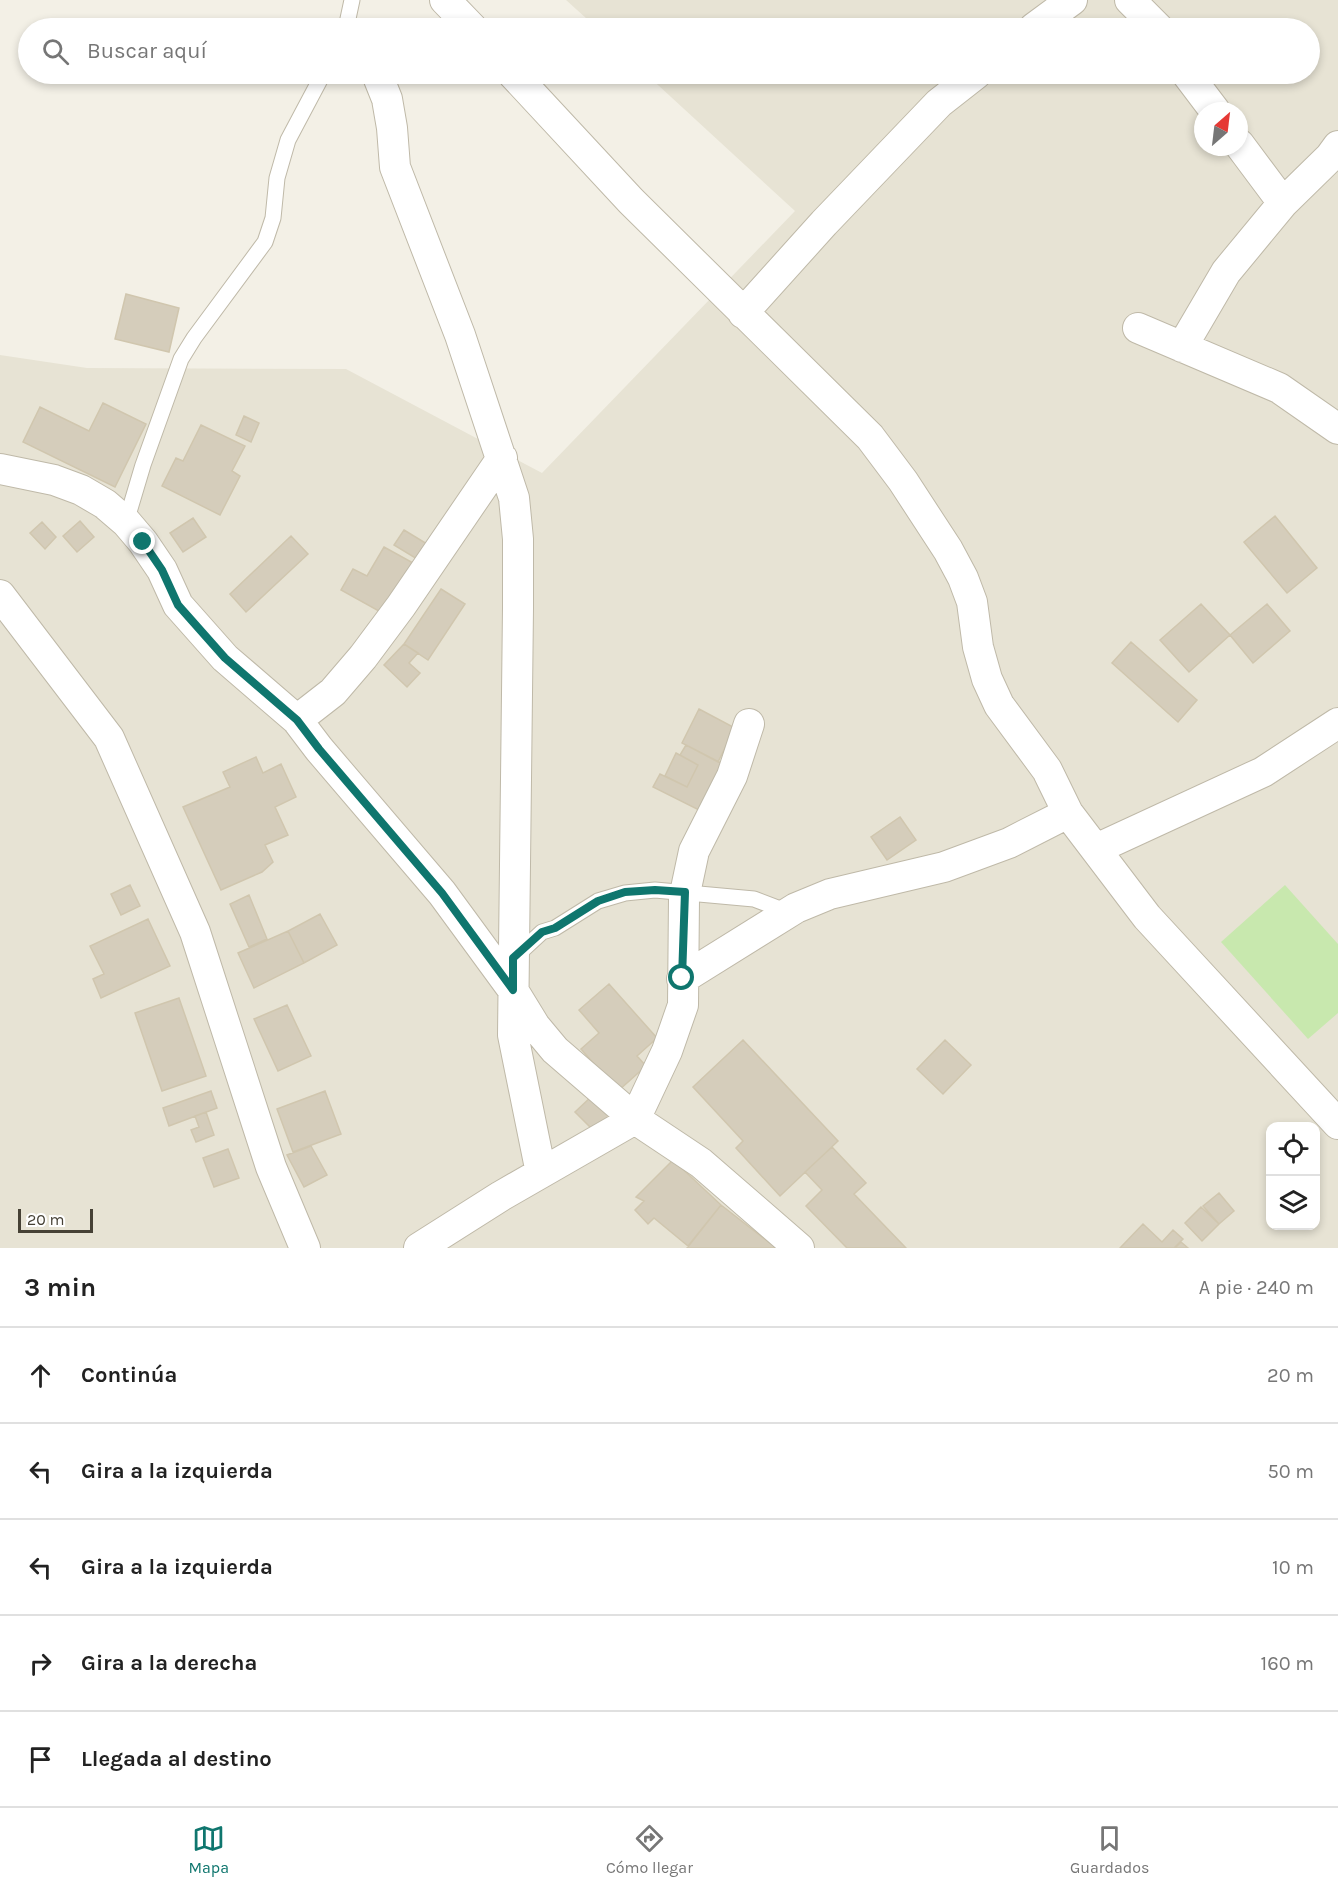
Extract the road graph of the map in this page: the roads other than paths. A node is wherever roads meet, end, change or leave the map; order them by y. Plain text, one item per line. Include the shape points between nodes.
1 (352, 0) edge
2 (446, 0) edge
3 (1072, 0) edge
4 (1130, 0) edge
5 (348, 18) edge
6 (463, 18) edge
7 (1048, 18) edge
8 (1148, 18) edge
9 (318, 84) edge
10 (381, 84) edge
11 (522, 84) edge
12 (963, 84) edge
13 (1195, 84) edge
14 (1208, 102) edge
15 (1338, 146) edge
16 (1248, 156) edge
17 (1283, 203) junction
18 (743, 312) junction
19 (1138, 328) dead end
20 (1182, 347) junction
21 (1338, 429) edge
22 (502, 458) junction
23 (0, 469) edge
24 (126, 522) junction
25 (0, 595) edge
26 (297, 720) junction
27 (1338, 723) edge
28 (749, 724) dead end
29 (1068, 813) junction
30 (1096, 849) junction
31 (685, 892) junction
32 (789, 912) junction
33 (513, 958) junction
34 (682, 978) junction
35 (513, 990) junction
36 (635, 1119) junction
37 (1338, 1124) edge
38 (541, 1173) junction
39 (305, 1248) edge
40 (419, 1248) edge
41 (799, 1248) edge

1 - 5 lane
2 - 6 street
3 - 7 street
4 - 8 street
9 - 24 lane via 288,140 265,242 182,359
10 - 22 street via 387,99 395,167 460,335
11 - 18 street via 631,201
12 - 18 street via 939,103
13 - 14 street
15 - 17 street
16 - 17 street
17 - 20 street via 1226,272
18 - 29 street via 870,437 948,550 972,602 987,679 1005,712 1047,770
19 - 20 street
20 - 21 street via 1279,388
22 - 26 street via 363,657 333,692
22 - 33 street via 514,498 518,539
23 - 24 street via 81,490
24 - 26 street via 162,570 178,605 225,658
25 - 39 street via 109,738 195,932 271,1167
26 - 35 street via 442,893
27 - 30 street via 1263,772
28 - 31 street via 732,776 694,850
29 - 30 street
29 - 32 street via 1009,843 944,867 830,894
30 - 37 street via 1147,917
31 - 32 lane via 754,899
31 - 33 lane via 625,892 598,901 542,932
31 - 34 street
32 - 34 street
33 - 35 street
34 - 36 street via 683,1005 667,1051
35 - 36 street via 555,1050
35 - 38 street via 513,1035
36 - 38 street
36 - 41 street via 701,1162
38 - 40 street

